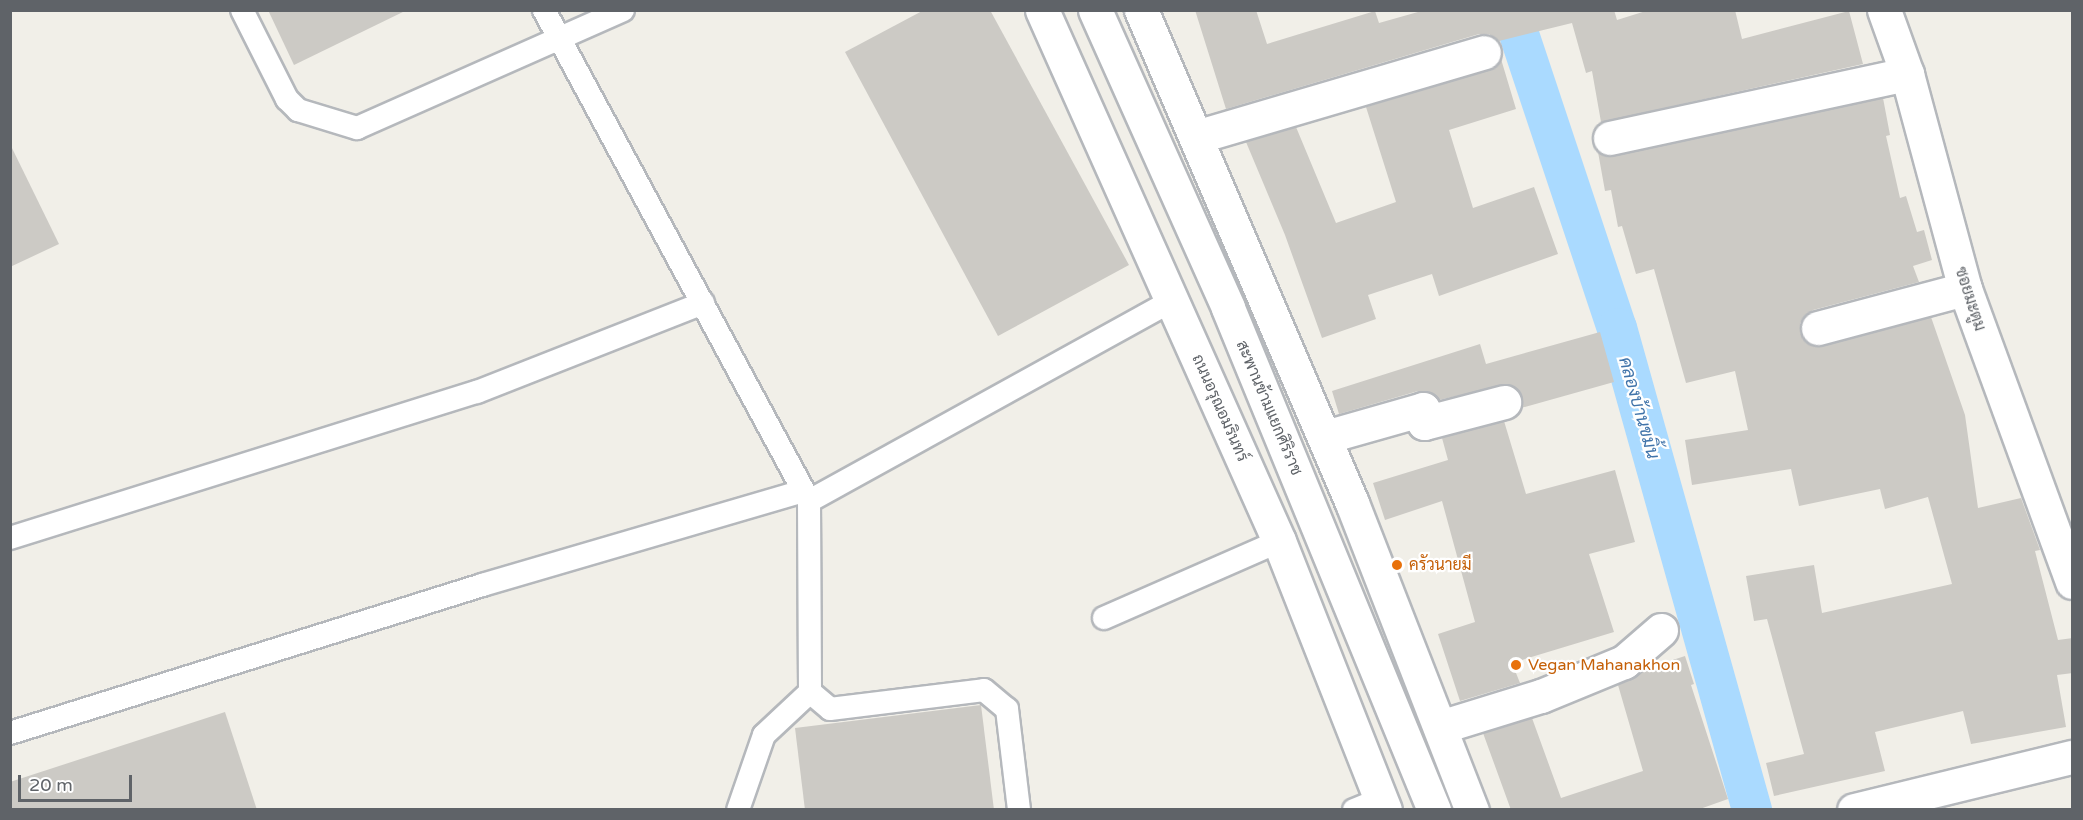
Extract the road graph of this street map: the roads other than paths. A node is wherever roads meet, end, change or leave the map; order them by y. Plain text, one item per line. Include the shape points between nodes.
1 (242, 10) edge
2 (544, 10) edge
3 (623, 10) edge
4 (1042, 10) edge
5 (1095, 10) edge
6 (1141, 10) edge
7 (1884, 10) edge
8 (560, 40) junction
9 (1484, 52) dead end
10 (1907, 74) junction
11 (1196, 137) junction
12 (1610, 138) dead end
13 (1965, 290) junction
14 (1171, 300) junction
15 (703, 303) junction
16 (1818, 328) dead end
17 (1504, 402) dead end
18 (1325, 437) junction
19 (806, 496) junction
20 (10, 538) edge
21 (1279, 541) junction
22 (2073, 582) edge
23 (1104, 618) dead end
24 (1661, 630) dead end
25 (810, 692) junction
26 (1440, 727) junction
27 (10, 733) edge
28 (2073, 757) edge
29 (1374, 806) edge
30 (738, 810) edge
31 (1019, 810) edge
32 (1434, 810) edge
33 (1472, 810) edge
34 (1854, 810) edge

1 - 8 lane via 287,99 298,110 357,128
2 - 8 lane
3 - 8 lane
4 - 14 main road, ถนนอรุณอมรินทร์
5 - 32 main road, สะพานข้ามแยกศิริราช via 1228,308
6 - 11 main road
7 - 10 main road, ซอยมะตูม
8 - 15 lane
9 - 11 main road
10 - 12 main road
10 - 13 main road, ซอยมะตูม
11 - 18 main road
13 - 16 main road
13 - 22 main road, ซอยมะตูม
14 - 19 lane
14 - 21 main road, ถนนอรุณอมรินทร์
15 - 19 lane
15 - 20 lane via 477,392
17 - 18 main road via 1424,423 1423,409
18 - 26 main road
19 - 25 lane
19 - 27 lane via 482,585
21 - 23 lane
21 - 29 main road, ถนนอรุณอมรินทร์
24 - 26 main road via 1624,662 1541,696
25 - 30 lane via 765,735
25 - 31 lane via 830,709 984,690 1007,709
26 - 33 main road
28 - 34 main road

